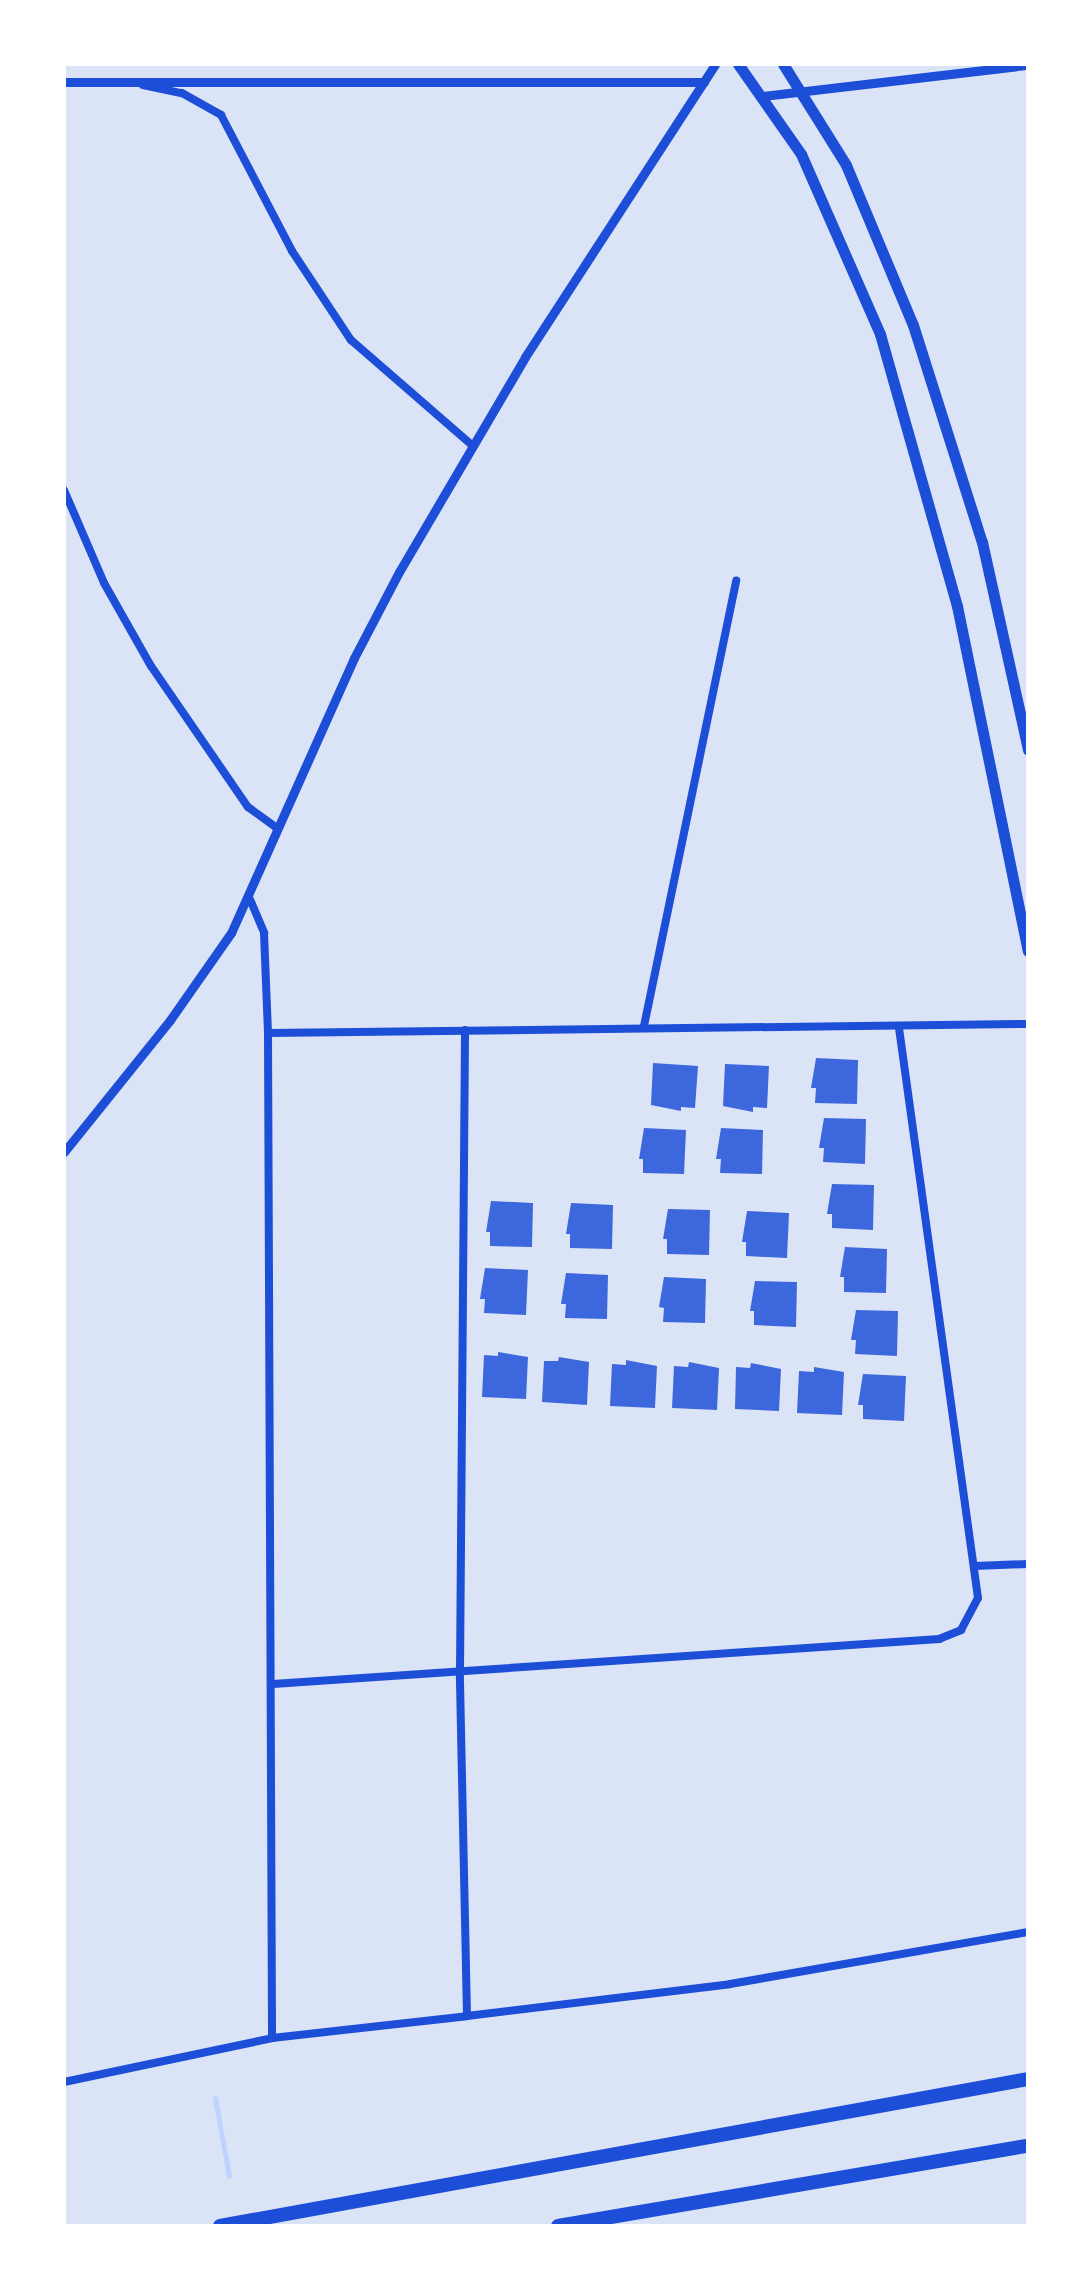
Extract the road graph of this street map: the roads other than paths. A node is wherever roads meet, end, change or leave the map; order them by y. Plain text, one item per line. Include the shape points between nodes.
1 (715, 64) edge
2 (738, 64) edge
3 (783, 64) edge
4 (1028, 65) edge
5 (64, 82) edge
6 (129, 82) junction
7 (704, 82) junction
8 (801, 88) junction
9 (763, 96) junction
10 (473, 446) junction
11 (64, 490) edge
12 (736, 580) dead end
13 (1028, 750) edge
14 (278, 829) junction
15 (249, 897) junction
16 (1028, 951) edge
17 (1028, 1024) edge
18 (644, 1026) junction
19 (899, 1028) junction
20 (465, 1030) junction
21 (268, 1033) junction
22 (64, 1152) edge
23 (1028, 1564) edge
24 (975, 1566) junction
25 (460, 1672) junction
26 (273, 1684) junction
27 (1028, 1932) edge
28 (467, 2016) junction
29 (272, 2038) junction
30 (1028, 2079) edge
31 (64, 2082) edge
32 (1028, 2146) edge
33 (220, 2226) edge
34 (558, 2226) edge

1 - 7 street
2 - 9 main road
3 - 8 main road
4 - 8 street
5 - 6 street
6 - 7 street
6 - 10 street via 182,93 221,115 292,251 351,340
7 - 10 street
8 - 9 street
8 - 13 main road via 869,210 918,339 982,542
9 - 16 main road via 801,154 845,244 910,428 967,652
10 - 14 street via 354,658
11 - 14 street via 104,583 151,666 248,807
12 - 18 street
14 - 15 street
15 - 21 street via 264,933
15 - 22 street via 197,984
17 - 19 street
18 - 19 street
18 - 20 street
19 - 24 street
20 - 21 street
20 - 25 street
21 - 26 street
23 - 24 street
24 - 25 street via 974,1614 961,1630 939,1639
25 - 26 street
25 - 28 street
26 - 29 street
27 - 28 street via 730,1984
28 - 29 street
29 - 31 street
30 - 33 highway
32 - 34 highway

